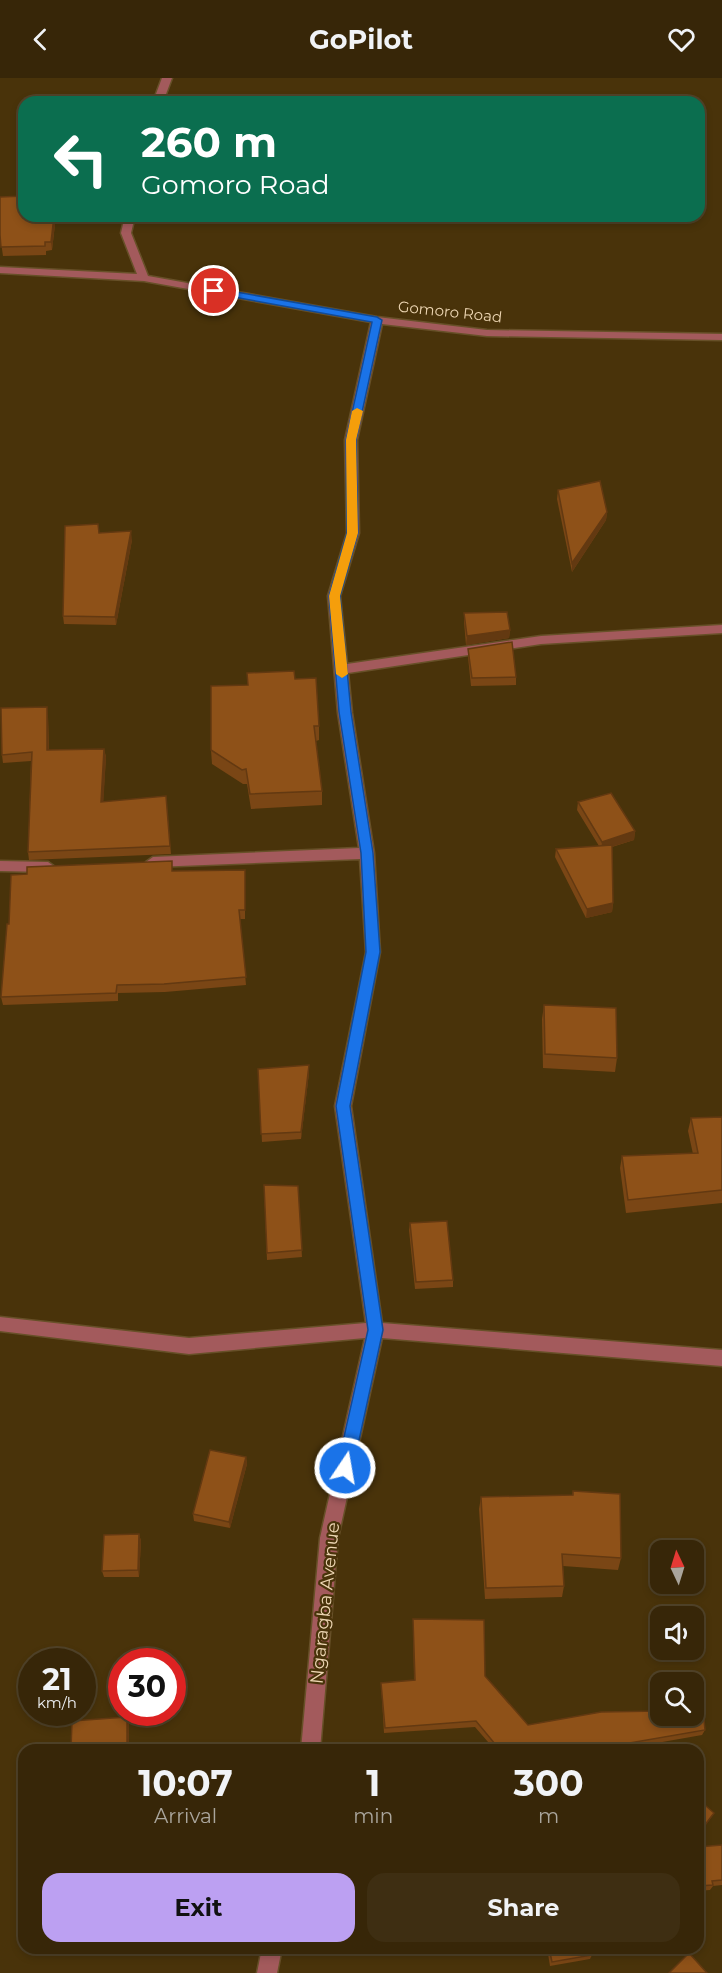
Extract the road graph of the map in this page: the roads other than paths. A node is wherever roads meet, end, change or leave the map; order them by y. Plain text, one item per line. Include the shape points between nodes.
1 (167, 78) edge
2 (160, 96) edge
3 (128, 222) edge
4 (0, 270) edge
5 (144, 278) junction
6 (377, 320) junction
7 (722, 337) edge
8 (722, 629) edge
9 (341, 669) junction
10 (367, 853) junction
11 (142, 863) edge
12 (0, 866) edge
13 (59, 866) edge
14 (0, 1324) edge
15 (375, 1330) junction
16 (722, 1358) edge
17 (312, 1744) edge
18 (271, 1954) edge
19 (267, 1973) edge

1 - 2 street
3 - 5 street via 126,233
4 - 5 street, Gomoro Road
5 - 6 street, Gomoro Road
6 - 7 street, Gomoro Road via 487,333
6 - 9 street, Ngaragba Avenue via 351,440 353,533 334,596
8 - 9 street via 541,640
9 - 10 street, Ngaragba Avenue
10 - 11 street
10 - 15 street, Ngaragba Avenue via 373,952 343,1106
12 - 13 street
14 - 15 street via 189,1346
15 - 16 street
15 - 17 street, Ngaragba Avenue via 329,1538
18 - 19 street

